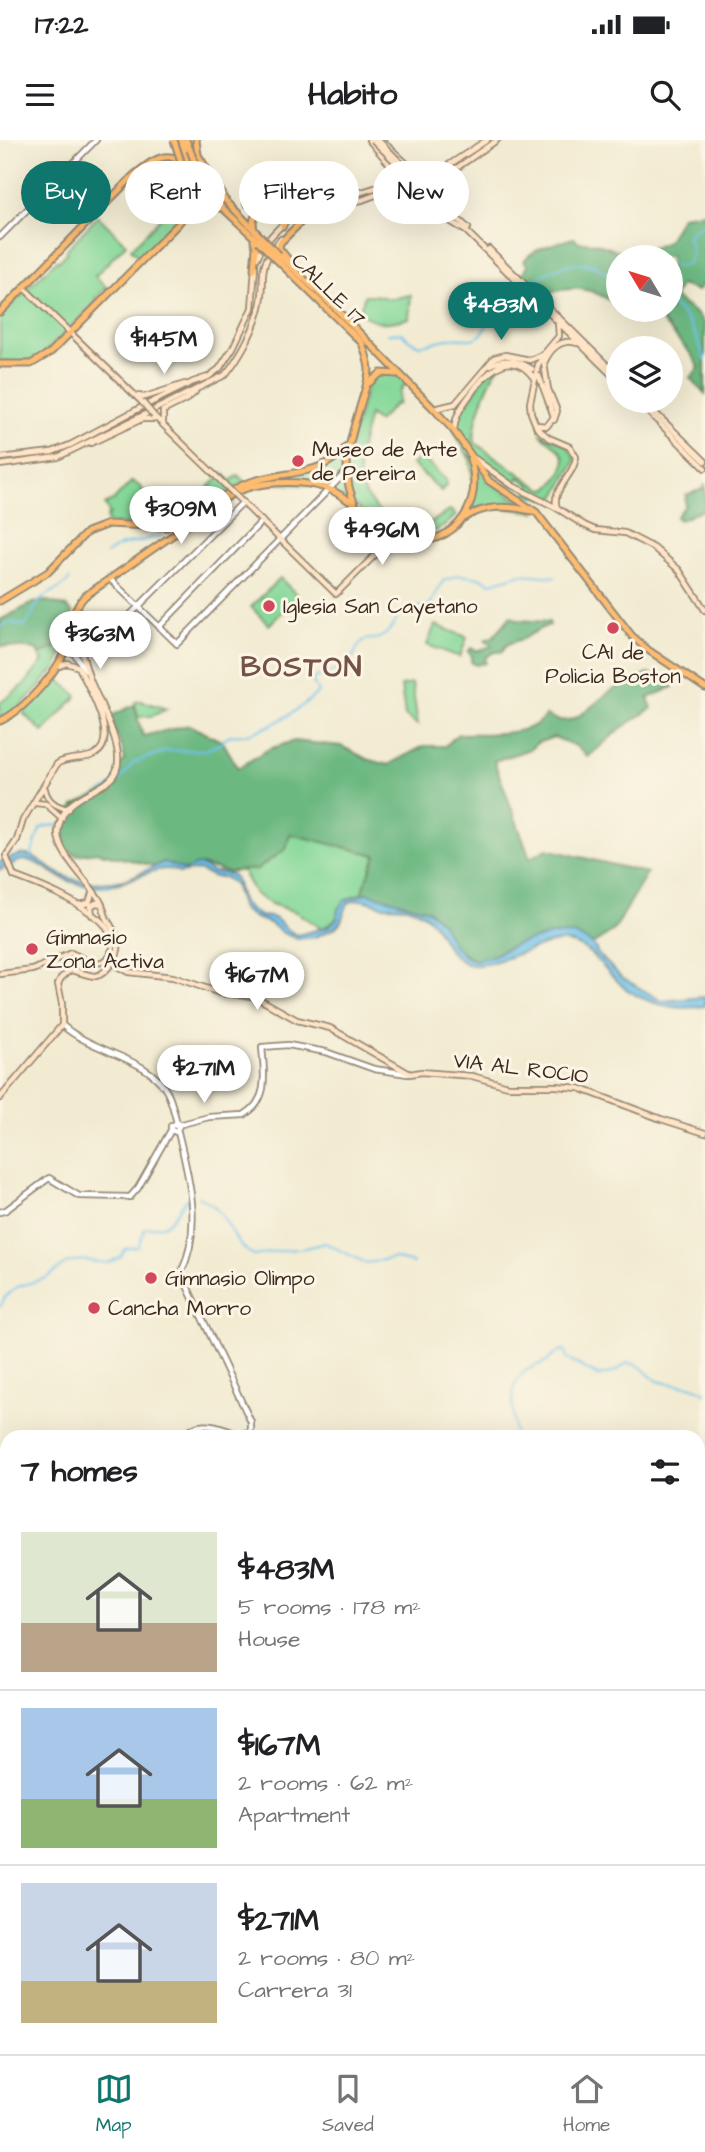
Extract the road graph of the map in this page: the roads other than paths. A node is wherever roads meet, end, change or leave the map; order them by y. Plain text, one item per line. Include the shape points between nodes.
1 (96, 140) edge
2 (174, 140) edge
3 (185, 140) edge
4 (196, 140) edge
5 (375, 140) edge
6 (487, 140) edge
7 (497, 140) edge
8 (153, 161) edge
9 (181, 161) edge
10 (185, 161) edge
11 (189, 161) edge
12 (194, 161) edge
13 (388, 161) edge
14 (396, 161) edge
15 (403, 161) edge
16 (454, 161) edge
17 (467, 161) edge
18 (185, 172) joint
19 (125, 183) edge
20 (373, 196) edge
21 (226, 202) joint
22 (225, 210) edge
23 (225, 213) edge
24 (233, 218) junction
25 (176, 224) edge
26 (299, 224) edge
27 (456, 224) edge
28 (460, 224) edge
29 (463, 224) edge
30 (282, 226) joint
31 (466, 230) junction
32 (253, 233) junction
33 (0, 237) edge
34 (277, 257) junction
35 (254, 270) junction
36 (298, 273) junction
37 (24, 288) junction
38 (0, 312) edge
39 (558, 322) junction
40 (569, 331) junction
41 (70, 333) junction
42 (567, 340) junction
43 (578, 343) junction
44 (542, 355) junction
45 (0, 364) edge
46 (606, 365) edge
47 (484, 369) junction
48 (533, 369) dead end
49 (606, 370) edge
50 (399, 375) junction
51 (536, 378) junction
52 (193, 382) junction
53 (367, 385) junction
54 (199, 389) junction
55 (133, 394) junction
56 (434, 409) junction
57 (649, 413) edge
58 (655, 413) edge
59 (156, 418) junction
60 (554, 420) junction
61 (533, 422) junction
62 (163, 424) junction
63 (454, 431) junction
64 (350, 444) junction
65 (83, 445) junction
66 (466, 450) junction
67 (0, 457) edge
68 (705, 461) edge
69 (0, 465) edge
70 (705, 468) edge
71 (346, 472) junction
72 (330, 489) junction
73 (556, 496) junction
74 (538, 499) junction
75 (243, 502) junction
76 (355, 505) junction
77 (557, 508) junction
78 (536, 512) junction
79 (461, 520) junction
80 (262, 521) junction
81 (166, 527) junction
82 (170, 539) junction
83 (280, 539) junction
84 (401, 540) junction
85 (110, 579) junction
86 (0, 601) edge
87 (79, 603) junction
88 (138, 607) junction
89 (705, 610) edge
90 (159, 627) junction
91 (72, 643) junction
92 (57, 667) junction
93 (79, 667) junction
94 (88, 675) junction
95 (704, 688) edge
96 (0, 720) edge
97 (46, 784) junction
98 (35, 803) junction
99 (69, 809) junction
100 (62, 818) junction
101 (92, 890) junction
102 (78, 905) junction
103 (102, 905) junction
104 (92, 915) junction
105 (111, 952) junction
106 (114, 961) junction
107 (0, 974) edge
108 (62, 1025) junction
109 (410, 1074) junction
110 (0, 1098) edge
111 (176, 1128) junction
112 (705, 1133) edge
113 (0, 1212) edge
114 (188, 1430) edge
115 (230, 1430) edge
116 (251, 1430) edge

1 - 33 street
2 - 9 main road, bridge
3 - 11 main road
3 - 12 main road, bridge
4 - 21 main road via 198,155
5 - 13 main road
5 - 14 main road, bridge
5 - 15 main road
6 - 16 main road
7 - 17 main road
8 - 10 main road via 175,156
18 - 18 main road via 181,192 172,199 162,199 151,189 150,177 160,165 170,164
19 - 37 main road
20 - 54 main road via 312,209 296,224 266,258 259,312 240,354 225,375
21 - 32 main road, CALLE 17
22 - 24 main road, CALLE 17
23 - 24 main road
24 - 32 main road, CALLE 17
25 - 41 main road
26 - 36 main road via 279,248
27 - 31 main road
28 - 31 main road
29 - 40 main road
30 - 32 main road via 283,212 262,209 253,219
30 - 35 main road via 261,249
31 - 39 main road
32 - 34 main road, CALLE 17, bridge
32 - 35 main road
34 - 36 main road, CALLE 17
34 - 53 main road, CALLE 17 via 362,343 369,368
35 - 52 main road via 252,308 233,348 219,369
36 - 50 main road, CALLE 17
37 - 38 main road
37 - 41 main road
39 - 40 main road
39 - 44 main road via 559,336
40 - 42 main road
40 - 43 main road
40 - 46 main road
41 - 45 main road via 31,364
41 - 55 main road
42 - 43 main road
42 - 60 main road via 551,351 544,363 556,408
43 - 49 main road
44 - 47 main road via 530,360 499,355
44 - 51 main road
47 - 48 main road via 504,359
47 - 56 main road via 455,404
50 - 53 main road via 381,373
50 - 56 main road, CALLE 17
51 - 60 main road
51 - 61 main road via 530,408
51 - 63 main road via 517,365 494,367 460,408
52 - 55 main road via 145,397
52 - 67 main road via 52,452
53 - 64 main road, CALLE 17
54 - 62 main road via 163,411
54 - 65 main road
55 - 59 main road, bridge
56 - 63 main road, CALLE 17
57 - 70 main road
58 - 68 main road
59 - 62 main road
59 - 65 main road via 142,419
60 - 61 main road via 544,427
61 - 73 main road via 547,436 570,447 576,457
62 - 75 main road, bridge
63 - 66 main road, CALLE 17
64 - 71 main road, CALLE 17
64 - 81 main road via 322,466 245,482
65 - 69 main road via 58,457
66 - 74 main road, CALLE 17
66 - 78 main road, CALLE 17 via 489,481
66 - 79 main road, CALLE 17 via 474,471 474,492
71 - 72 street
71 - 76 main road, CALLE 17
72 - 76 main road
72 - 82 main road via 299,484 246,487
72 - 83 street
73 - 74 main road
73 - 77 main road
74 - 77 main road, CALLE 17
75 - 80 main road
75 - 88 street
76 - 84 main road via 376,527
77 - 89 main road, CALLE 17 via 588,527 625,533 654,548 679,570
78 - 79 main road via 494,507
78 - 95 main road, CALLE 17 via 632,636
79 - 84 main road via 432,541
80 - 83 main road
80 - 90 street
81 - 82 main road
81 - 86 main road via 108,524 94,529 48,572
82 - 85 main road
83 - 84 main road via 336,594 375,555
83 - 90 street via 177,644
85 - 87 main road
85 - 88 street
87 - 92 main road
87 - 94 main road via 75,620
88 - 90 street
88 - 91 street, bridge via 112,632 83,634
91 - 93 street
91 - 94 street
92 - 93 main road via 67,663
92 - 96 main road via 17,710
93 - 97 main road via 103,721 105,740 94,755 62,760
94 - 99 main road via 114,737 118,767 110,780 81,795
97 - 98 main road
97 - 99 main road via 47,798
98 - 100 main road via 47,804
98 - 102 main road via 6,856 11,871
99 - 100 main road
100 - 101 main road via 60,846
101 - 102 main road via 89,903
101 - 103 main road
102 - 104 main road
103 - 104 main road via 93,903
103 - 106 main road via 118,938
104 - 105 main road via 111,934
105 - 106 main road
105 - 107 main road via 96,963 71,953 33,970
106 - 108 main road via 99,975 70,970 61,978
106 - 109 main road via 128,972 173,977 220,993 254,996 297,1020 330,1028
108 - 110 main road
108 - 111 street via 94,1046 147,1068 167,1091
109 - 111 street via 288,1045 262,1048 265,1084 250,1111
109 - 112 main road, VIA AL ROCIO via 472,1076 508,1086 579,1088
111 - 113 street via 130,1197 79,1196 49,1178
111 - 116 street via 194,1214 181,1273
114 - 115 street via 222,1426

